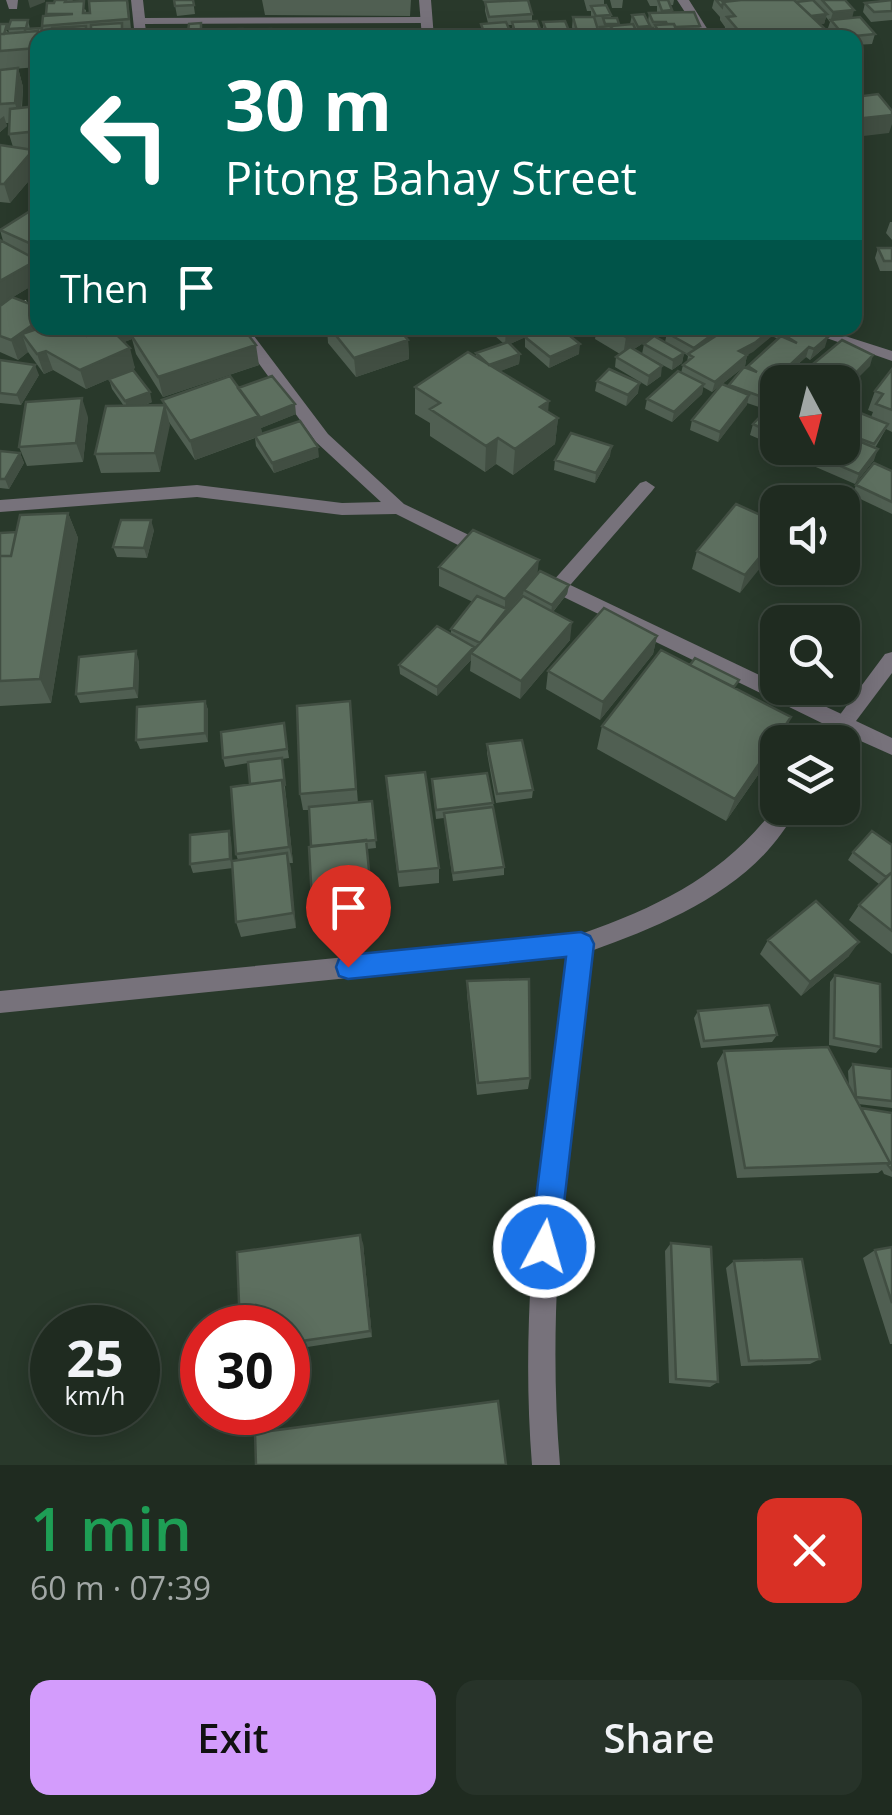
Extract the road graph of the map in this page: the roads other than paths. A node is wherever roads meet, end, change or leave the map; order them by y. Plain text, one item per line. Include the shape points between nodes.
1 (137, 0) edge
2 (424, 0) edge
3 (684, 0) edge
4 (424, 20) junction
5 (139, 21) junction
6 (140, 30) edge
7 (426, 30) edge
8 (703, 30) edge
9 (246, 335) edge
10 (845, 335) edge
11 (892, 356) edge
12 (646, 487) dead end
13 (0, 506) edge
14 (398, 508) junction
15 (559, 586) junction
16 (892, 659) edge
17 (843, 724) junction
18 (892, 747) edge
19 (775, 825) edge
20 (581, 944) junction
21 (0, 1002) edge
22 (546, 1465) edge

1 - 5 street
2 - 4 street
3 - 8 street
4 - 5 street
4 - 7 street
5 - 6 street
9 - 14 street via 322,438
10 - 11 street
12 - 15 street
13 - 14 street via 197,492 342,509
14 - 15 street
15 - 17 street
16 - 17 street
17 - 18 street
19 - 20 street via 691,900
20 - 21 street
20 - 22 street via 541,1280 537,1356

